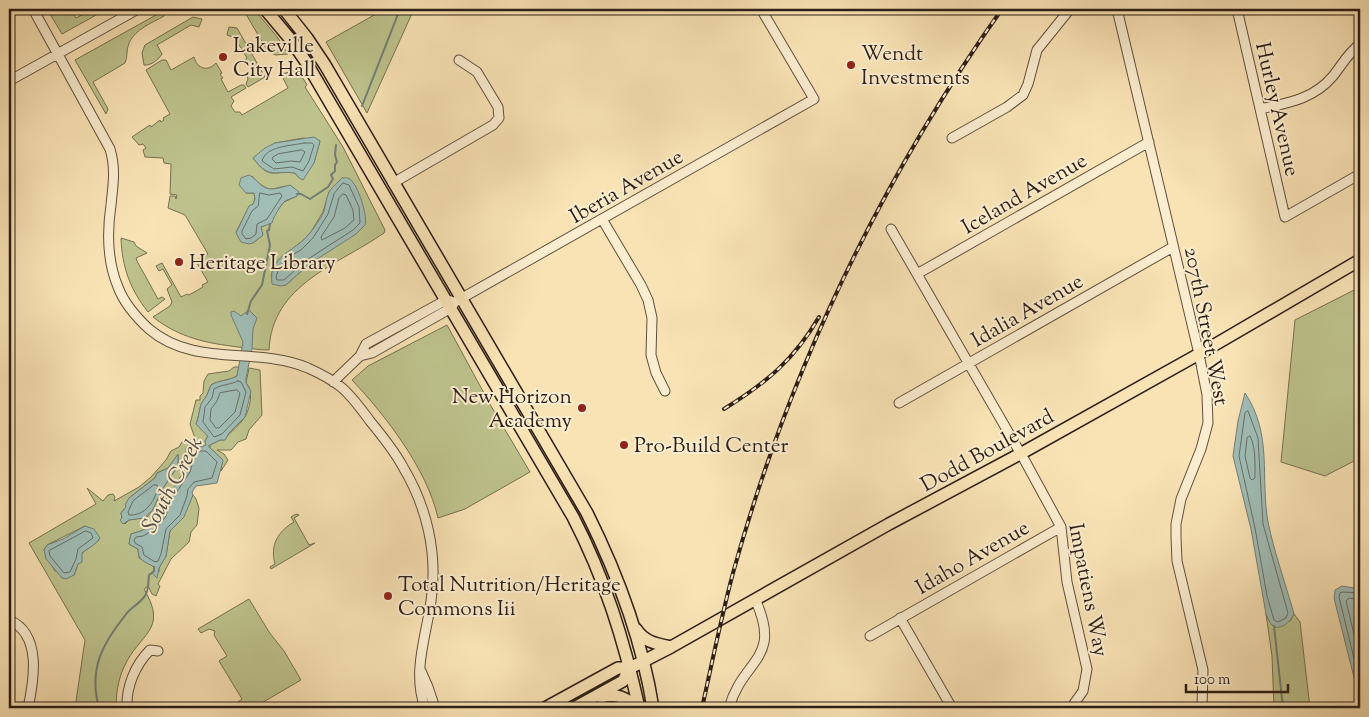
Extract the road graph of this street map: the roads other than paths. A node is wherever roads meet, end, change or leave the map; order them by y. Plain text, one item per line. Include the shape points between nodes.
1 (33, 9) edge
2 (138, 9) edge
3 (266, 9) edge
4 (284, 9) edge
5 (761, 9) edge
6 (1070, 9) edge
7 (1117, 9) edge
8 (1236, 9) edge
9 (1360, 44) edge
10 (58, 54) junction
11 (459, 60) dead end
12 (9, 81) edge
13 (1260, 109) junction
14 (952, 138) dead end
15 (1149, 142) junction
16 (1360, 174) edge
17 (393, 183) junction
18 (602, 219) junction
19 (891, 229) dead end
20 (1173, 247) junction
21 (1360, 260) edge
22 (917, 274) junction
23 (453, 302) junction
24 (1199, 354) junction
25 (968, 364) junction
26 (333, 382) junction
27 (665, 391) dead end
28 (899, 403) dead end
29 (1020, 454) junction
30 (1061, 527) junction
31 (755, 599) junction
32 (900, 618) junction
33 (9, 620) edge
34 (634, 626) junction
35 (870, 636) dead end
36 (671, 647) junction
37 (154, 651) dead end
38 (644, 661) junction
39 (630, 668) junction
40 (421, 670) junction
41 (590, 700) junction
42 (28, 708) edge
43 (127, 708) edge
44 (425, 708) edge
45 (435, 708) edge
46 (544, 708) edge
47 (574, 708) edge
48 (638, 708) edge
49 (653, 708) edge
50 (730, 708) edge
51 (952, 708) edge
52 (1071, 708) edge
53 (1202, 708) edge

1 - 10 street
2 - 10 street
3 - 23 main road via 306,62
4 - 17 main road via 317,53
5 - 18 street, Iberia Avenue via 814,99
6 - 14 street via 1037,50 1023,95
7 - 15 street, 207th Street West
8 - 13 street, Hurley Avenue
9 - 13 street via 1325,85 1313,94
10 - 12 street
10 - 26 street via 105,137 112,156 114,182 109,249 114,277 124,300 142,323 165,340 191,350 299,365
11 - 17 street via 478,72 498,107 499,118 493,126
13 - 16 street, Hurley Avenue via 1285,217
15 - 20 street, 207th Street West
15 - 22 street, Iceland Avenue
17 - 23 main road
18 - 23 street, Iberia Avenue
18 - 27 street via 648,300 652,318 652,355 656,374
19 - 22 street, Impatiens Way
20 - 24 street, 207th Street West
20 - 25 street, Idalia Avenue
21 - 24 main road, Dodd Boulevard
22 - 25 street, Impatiens Way
23 - 26 street, Iberia Avenue via 372,353 360,356
23 - 34 main road via 587,513 611,564
23 - 39 main road via 587,544 610,599
24 - 29 main road, Dodd Boulevard
24 - 53 street, 207th Street West via 1207,395 1208,422 1181,499 1176,537 1177,560 1203,670
25 - 28 street, Idalia Avenue
25 - 29 street, Impatiens Way
26 - 40 street via 351,398 394,451 423,510 430,536 433,576
29 - 30 street, Impatiens Way
29 - 31 main road, Dodd Boulevard
30 - 32 street, Idaho Avenue
30 - 52 street, Impatiens Way via 1067,582 1087,670 1084,691
31 - 36 main road, Dodd Boulevard
31 - 50 street via 764,619 765,642 757,660 737,688
32 - 35 street, Idaho Avenue
32 - 51 street
33 - 42 street via 24,632 32,652 33,679
34 - 36 main road via 648,641
34 - 38 main road
36 - 38 main road, Dodd Boulevard
37 - 43 street via 141,660 134,674
38 - 39 main road, Dodd Boulevard
38 - 49 main road
39 - 41 main road, Dodd Boulevard via 623,682
39 - 46 main road, Dodd Boulevard via 618,668
39 - 48 main road
40 - 44 street via 418,682
40 - 45 street
41 - 47 main road, Dodd Boulevard
41 - 48 main road via 618,695

